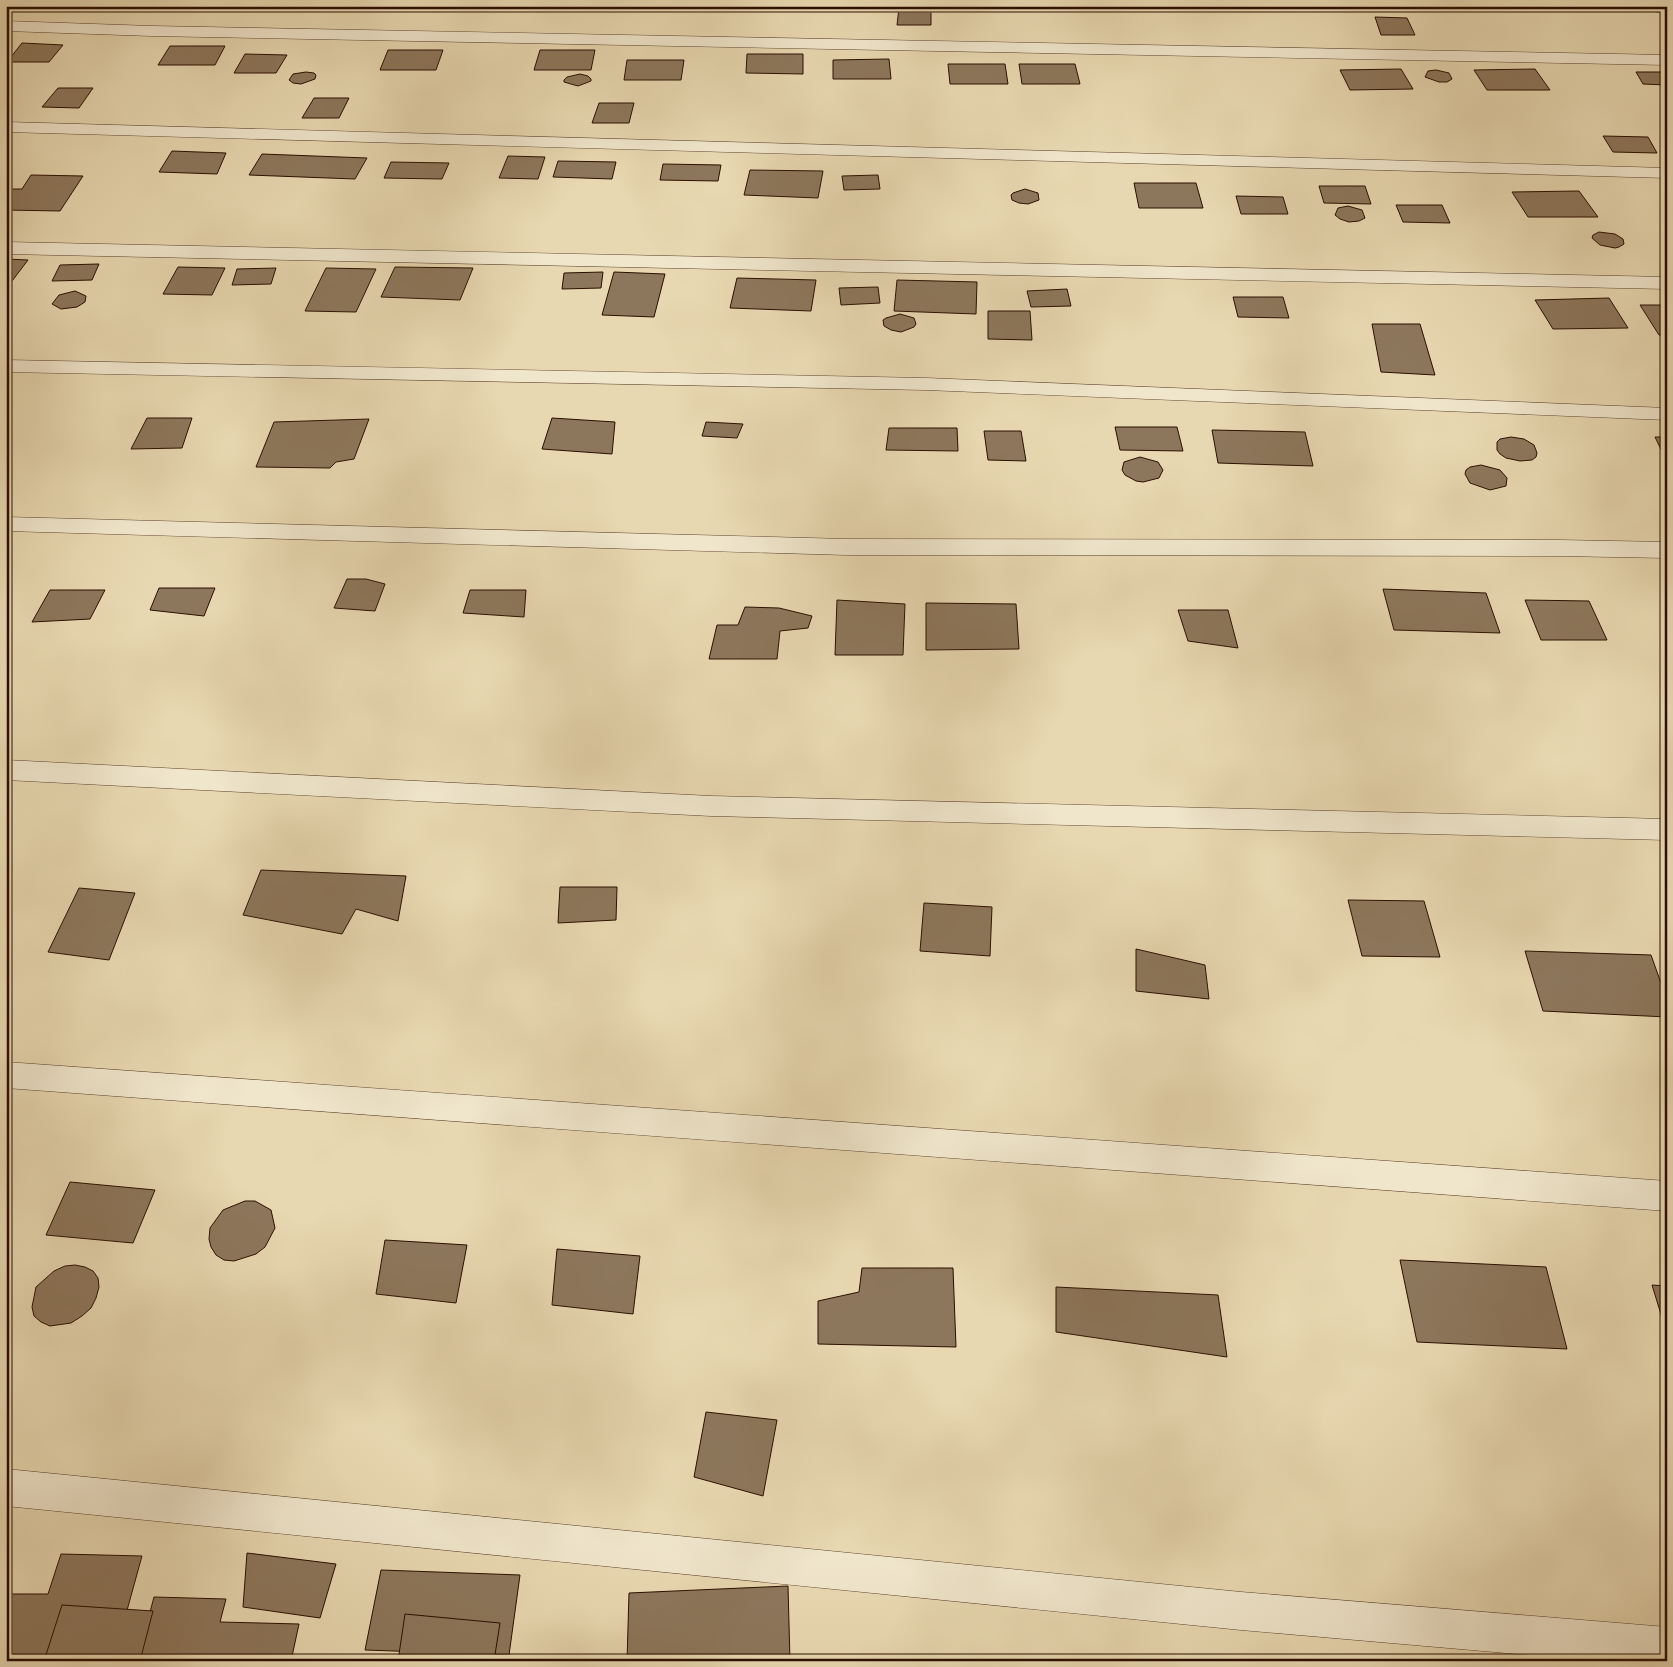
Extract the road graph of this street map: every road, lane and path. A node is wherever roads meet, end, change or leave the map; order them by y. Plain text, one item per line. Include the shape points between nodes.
1 (6, 26) edge
2 (1667, 60) edge
3 (6, 127) edge
4 (1667, 173) edge
5 (6, 248) edge
6 (1667, 283) edge
7 (6, 366) edge
8 (1667, 414) edge
9 (6, 524) edge
10 (1667, 550) edge
11 (6, 770) edge
12 (1667, 830) edge
13 (6, 1075) edge
14 (1667, 1196) edge
15 (6, 1487) edge
16 (1667, 1647) edge

1 - 2 street
3 - 4 street
5 - 6 street
7 - 8 street via 926,384
9 - 10 street via 847,547
11 - 12 street via 711,806
13 - 14 street
15 - 16 street via 1241,1611

